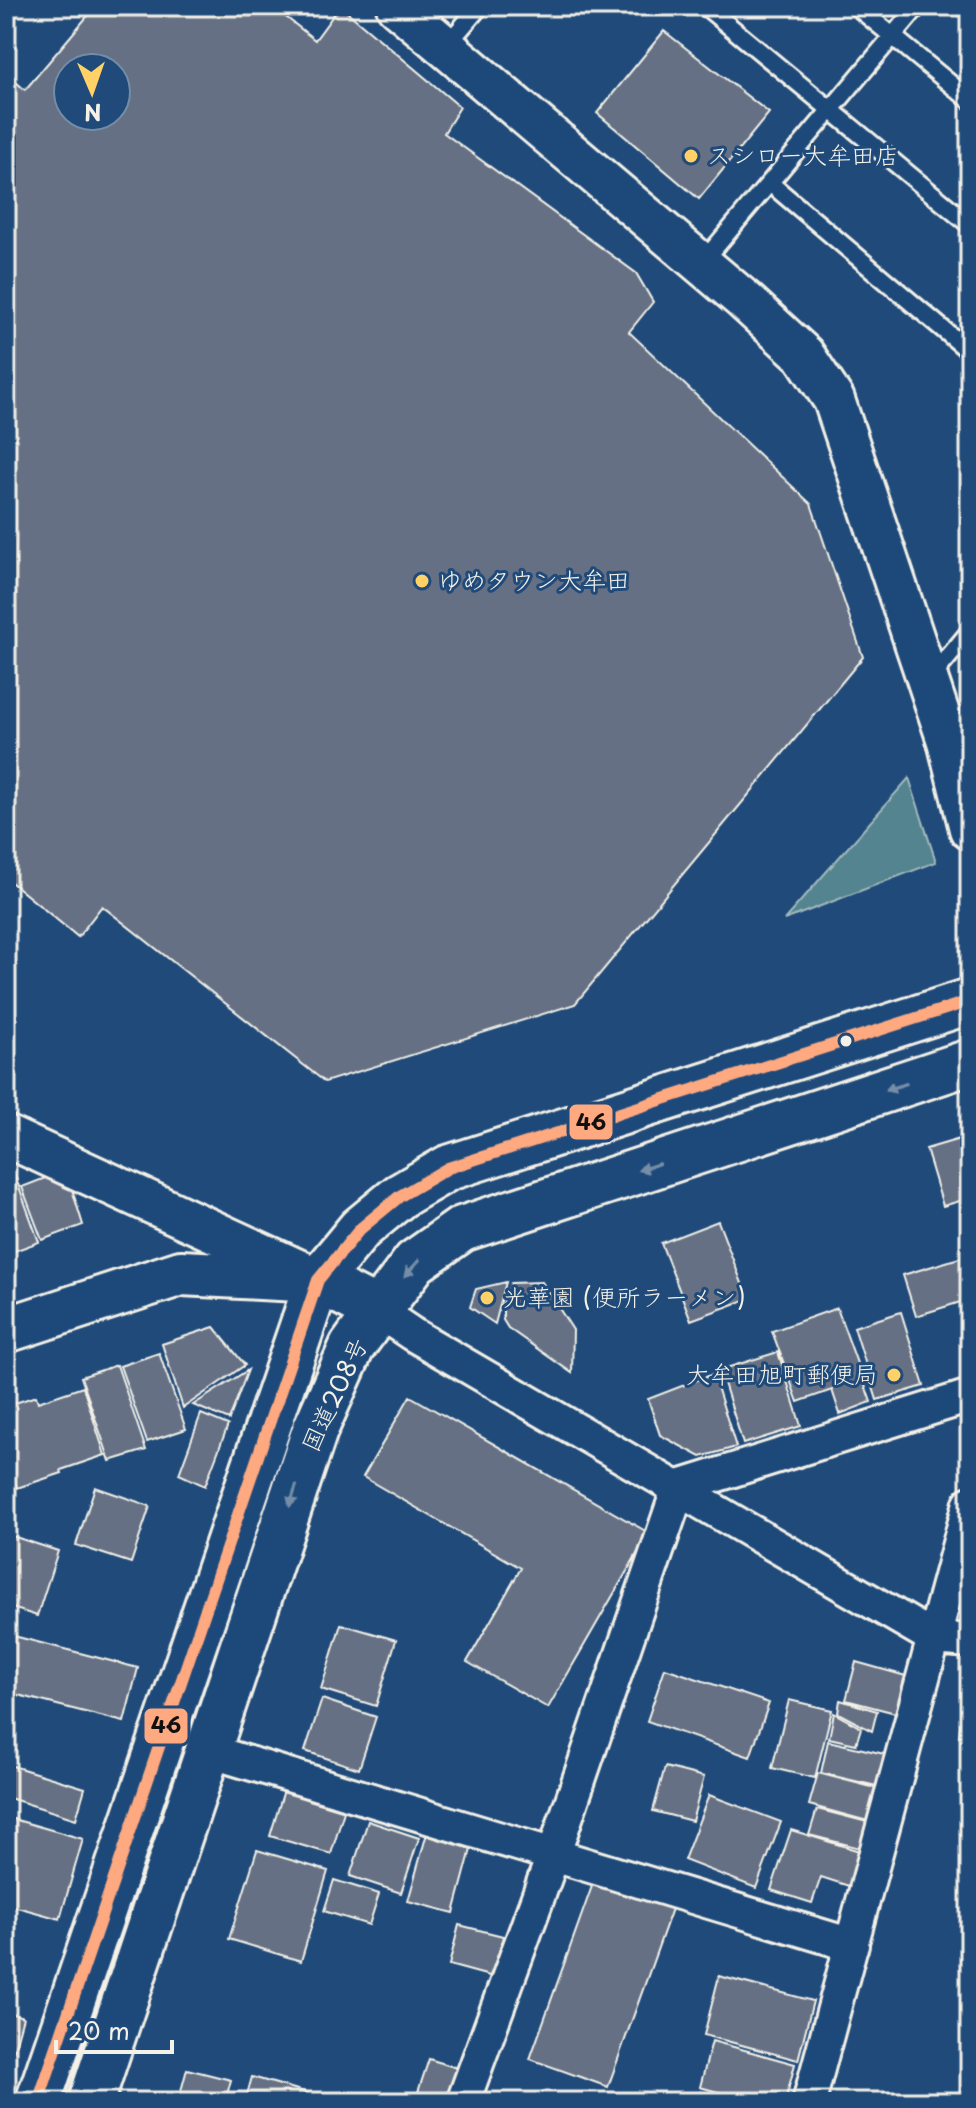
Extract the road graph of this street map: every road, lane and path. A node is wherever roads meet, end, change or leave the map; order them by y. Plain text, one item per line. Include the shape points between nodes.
1 (397, 6) edge
2 (480, 6) edge
3 (705, 6) edge
4 (856, 6) edge
5 (918, 6) edge
6 (893, 36) junction
7 (445, 47) junction
8 (970, 100) edge
9 (831, 110) junction
10 (770, 183) junction
11 (970, 225) edge
12 (702, 263) junction
13 (970, 352) edge
14 (970, 631) edge
15 (928, 680) junction
16 (970, 829) edge
17 (970, 1001) edge
18 (970, 1062) edge
19 (6, 1136) edge
20 (318, 1280) junction
21 (378, 1311) junction
22 (6, 1330) edge
23 (970, 1396) edge
24 (679, 1487) junction
25 (970, 1503) edge
26 (934, 1638) junction
27 (970, 1641) edge
28 (209, 1751) junction
29 (553, 1856) junction
30 (852, 1945) junction
31 (38, 2102) edge
32 (91, 2102) edge
33 (463, 2102) edge
34 (809, 2102) edge

1 - 7 street
2 - 7 lane
3 - 9 lane
4 - 6 lane
5 - 6 lane
6 - 8 lane
6 - 9 lane
7 - 12 street
9 - 10 lane
9 - 11 lane
10 - 12 lane
10 - 13 lane
12 - 15 street via 804,355 834,400
14 - 15 lane
15 - 16 street
17 - 20 main road, 国道208号 via 448,1168 400,1196 360,1229
18 -> 21 main road, 国道208号 via 462,1229 415,1262
19 - 20 street
20 - 21 main road
20 - 22 main road via 181,1273
20 - 31 main road, 国道208号
21 - 24 street
21 -> 28 main road, 国道208号 via 352,1347 315,1430
23 - 24 street
24 - 26 street
24 - 29 street
25 - 26 street
26 - 27 street
26 - 30 street
28 - 29 street
28 - 32 main road, 国道208号
29 - 30 street
29 - 33 street
30 - 34 street

